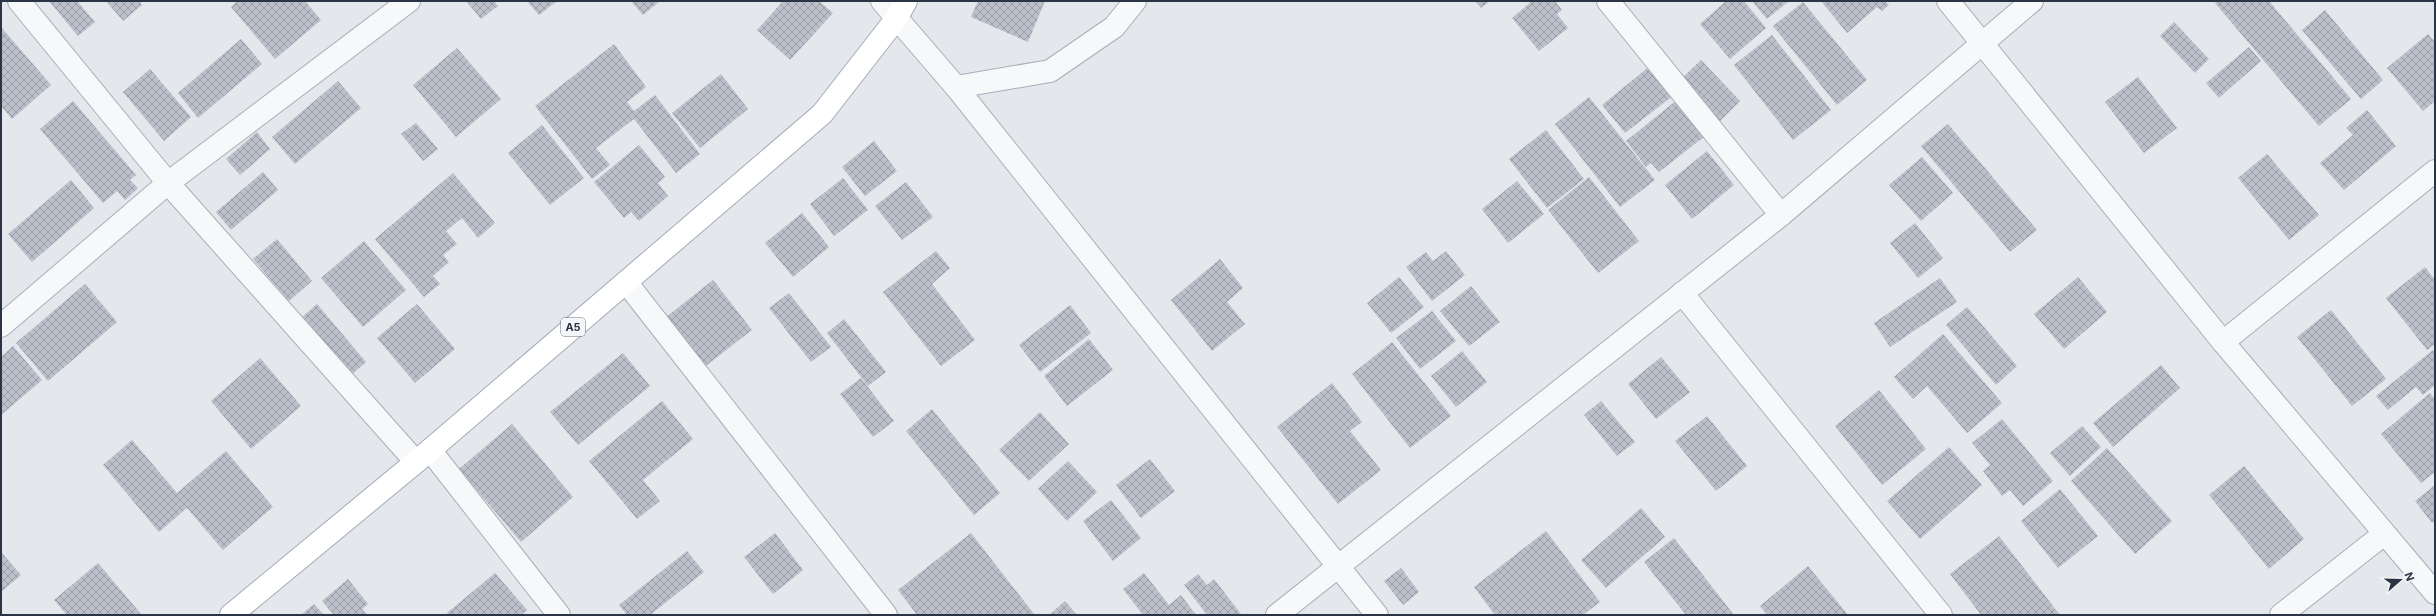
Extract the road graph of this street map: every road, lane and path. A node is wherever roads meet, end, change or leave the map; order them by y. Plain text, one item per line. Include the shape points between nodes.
1 (19, 1) edge
2 (409, 1) edge
3 (882, 1) edge
4 (1135, 1) edge
5 (1608, 1) edge
6 (1948, 1) edge
7 (2032, 1) edge
8 (901, 10) edge
9 (1983, 45) junction
10 (956, 87) junction
11 (2435, 171) edge
12 (168, 183) junction
13 (1781, 215) junction
14 (626, 282) junction
15 (1682, 293) junction
16 (1, 326) edge
17 (2223, 342) junction
18 (423, 456) junction
19 (2384, 534) junction
20 (1338, 566) junction
21 (2435, 593) edge
22 (231, 615) edge
23 (559, 615) edge
24 (886, 615) edge
25 (1277, 615) edge
26 (1377, 615) edge
27 (1941, 615) edge
28 (2281, 615) edge

1 - 12 street
2 - 12 street
3 - 8 street
4 - 10 street via 1114,27 1050,71
5 - 13 street
6 - 9 street
7 - 9 street
8 - 10 street
8 - 14 main road, A5 via 822,114
9 - 13 street
9 - 17 street
10 - 20 street
11 - 17 street
12 - 16 street
12 - 18 street
13 - 15 street
14 - 18 main road, A5
14 - 24 street
15 - 20 street
15 - 27 street
17 - 19 street
18 - 22 main road, A5
18 - 23 street
19 - 21 street
19 - 28 street
20 - 25 street
20 - 26 street

